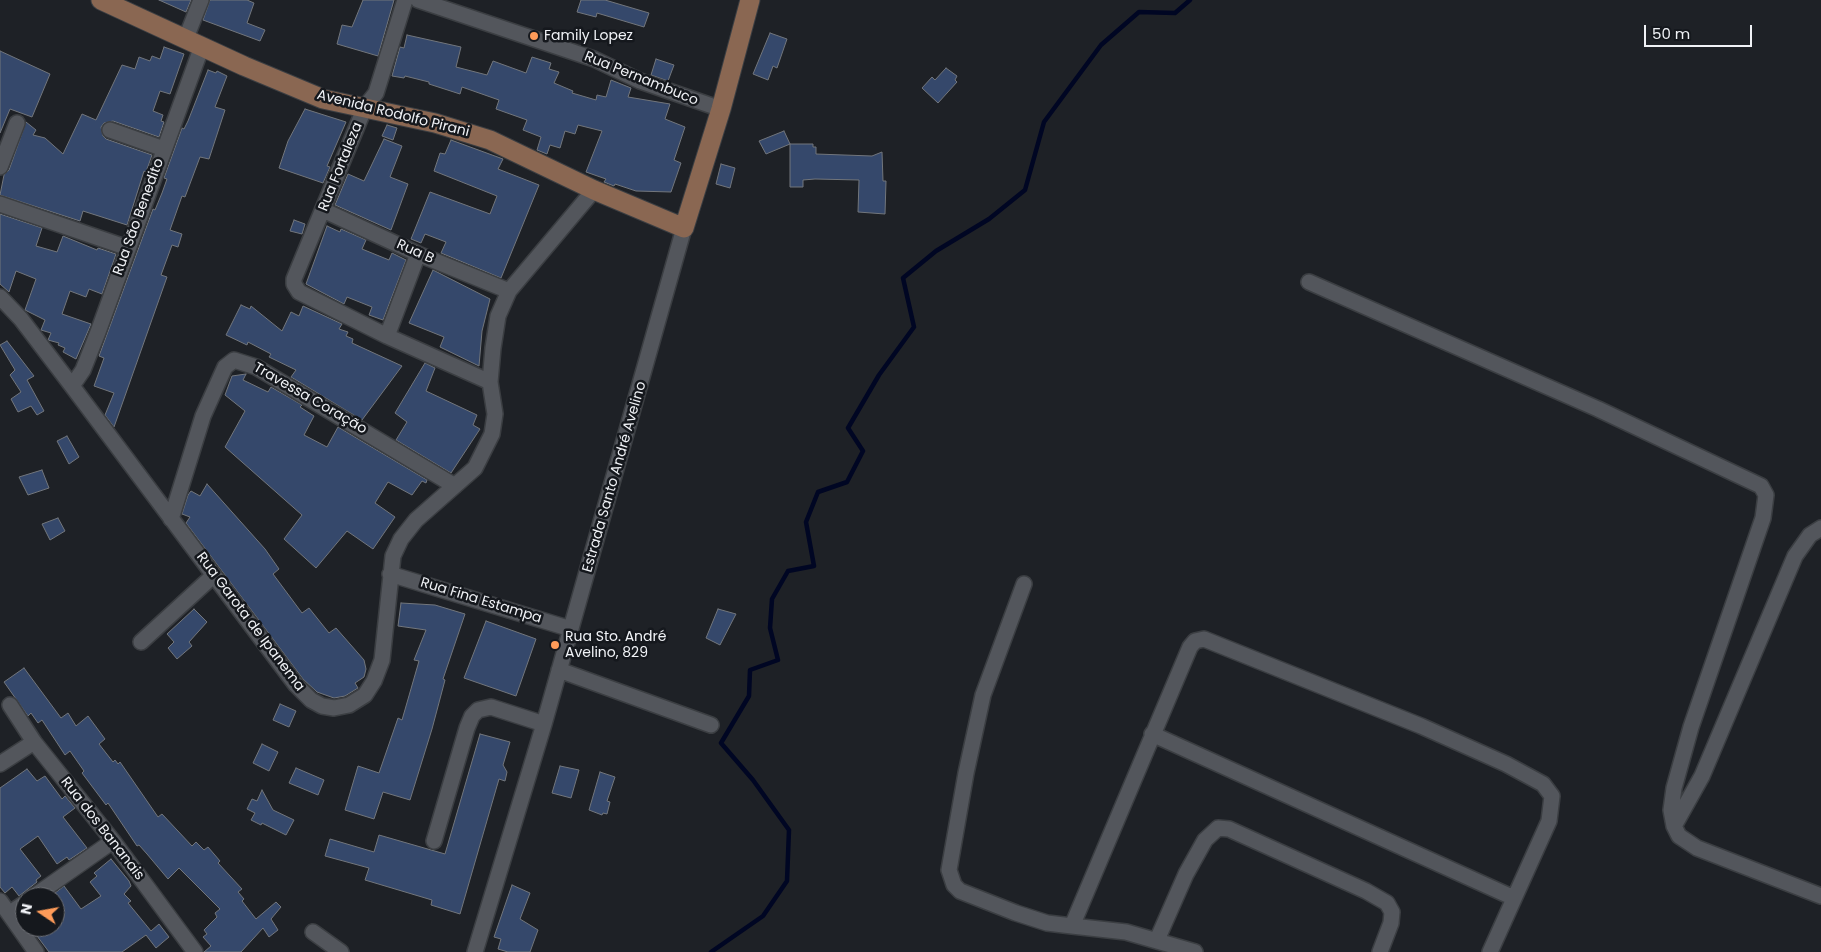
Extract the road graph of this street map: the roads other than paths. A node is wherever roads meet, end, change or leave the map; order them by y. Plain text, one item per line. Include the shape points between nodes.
1 (102, 0) edge
2 (201, 0) edge
3 (405, 0) edge
4 (418, 0) edge
5 (750, 0) edge
6 (194, 42) junction
7 (365, 107) junction
8 (721, 109) junction
9 (18, 123) dead end
10 (110, 130) dead end
11 (164, 149) junction
12 (0, 167) edge
13 (594, 190) junction
14 (0, 204) edge
15 (323, 210) junction
16 (684, 228) junction
17 (128, 248) junction
18 (418, 254) junction
19 (1309, 282) dead end
20 (509, 291) junction
21 (0, 297) edge
22 (387, 336) junction
23 (490, 382) junction
24 (72, 386) junction
25 (455, 486) junction
26 (171, 519) junction
27 (1821, 528) edge
28 (390, 574) junction
29 (214, 575) junction
30 (1024, 584) dead end
31 (571, 629) junction
32 (141, 642) dead end
33 (559, 670) junction
34 (10, 705) dead end
35 (544, 724) junction
36 (711, 726) dead end
37 (1152, 734) junction
38 (34, 742) junction
39 (0, 764) edge
40 (1674, 826) junction
41 (113, 841) junction
42 (434, 841) dead end
43 (47, 887) edge
44 (1821, 896) edge
45 (1514, 898) junction
46 (0, 901) edge
47 (15, 910) edge
48 (10, 913) junction
49 (1072, 926) junction
50 (313, 932) dead end
51 (1157, 940) junction
52 (187, 949) edge
53 (36, 952) edge
54 (342, 952) edge
55 (475, 952) edge
56 (1195, 952) edge
57 (1380, 952) edge
58 (1490, 952) edge

1 - 6 main road, Avenida Rodolfo Pirani
2 - 6 street, Rua São Benedito
3 - 7 street, Rua Fortaleza via 376,93
4 - 8 street, Rua Pernambuco via 594,59 640,81
5 - 8 main road, Estrada Santo André Avelino
6 - 7 main road, Avenida Rodolfo Pirani via 323,99
6 - 11 street, Rua São Benedito
7 - 13 main road, Avenida Rodolfo Pirani via 490,140
7 - 15 street, Rua Fortaleza
8 - 16 main road, Estrada Santo André Avelino
9 - 12 street
10 - 11 street
11 - 17 street, Rua São Benedito
13 - 16 main road, Avenida Rodolfo Pirani
13 - 20 street, Rua Garota de Ipanema
14 - 17 street
15 - 18 street, Rua B
15 - 22 street, Rua Fortaleza via 294,284 299,292
16 - 31 street, Estrada Santo André Avelino
17 - 24 street, Rua São Benedito via 86,364
18 - 20 street, Rua B
18 - 22 street
19 - 40 street via 1598,409 1760,486 1766,495 1763,518 1685,749 1674,788 1671,810
20 - 23 street, Rua Garota de Ipanema via 498,316
21 - 24 street, Rua Garota de Ipanema
22 - 23 street
23 - 25 street, Rua Garota de Ipanema via 496,414 492,434 475,468
24 - 26 street, Rua Garota de Ipanema
25 - 26 street, Travessa Coração via 256,367 234,360 225,367 203,416
25 - 28 street, Rua Garota de Ipanema via 416,520 401,539 393,556
26 - 29 street, Rua Garota de Ipanema
27 - 40 street via 1810,535 1795,556 1702,776
28 - 29 street, Rua Garota de Ipanema via 382,660 374,682 365,695 349,705 334,708 311,700 296,685
28 - 31 street, Rua Fina Estampa
29 - 32 street
30 - 49 street via 984,695 949,870 954,884 967,896 1047,923
31 - 33 street, Estrada Santo André Avelino
33 - 35 street, Estrada Santo André Avelino
33 - 36 street
34 - 38 street, Rua dos Bananais
35 - 42 street via 491,707 478,710 472,716
35 - 55 street, Estrada Santo André Avelino
37 - 45 street
37 - 45 street via 1190,647 1195,641 1204,639 1421,726 1506,764 1543,784 1553,803 1549,821
37 - 49 street
38 - 39 street
38 - 41 street, Rua dos Bananais
40 - 44 street via 1679,836 1697,848
41 - 43 street
41 - 52 street, Rua dos Bananais
45 - 58 street
46 - 48 street
47 - 48 street
48 - 53 street
49 - 51 street via 1126,932
50 - 54 street
51 - 56 street
51 - 57 street via 1186,874 1205,840 1218,828 1229,829 1387,902 1392,912 1391,923

